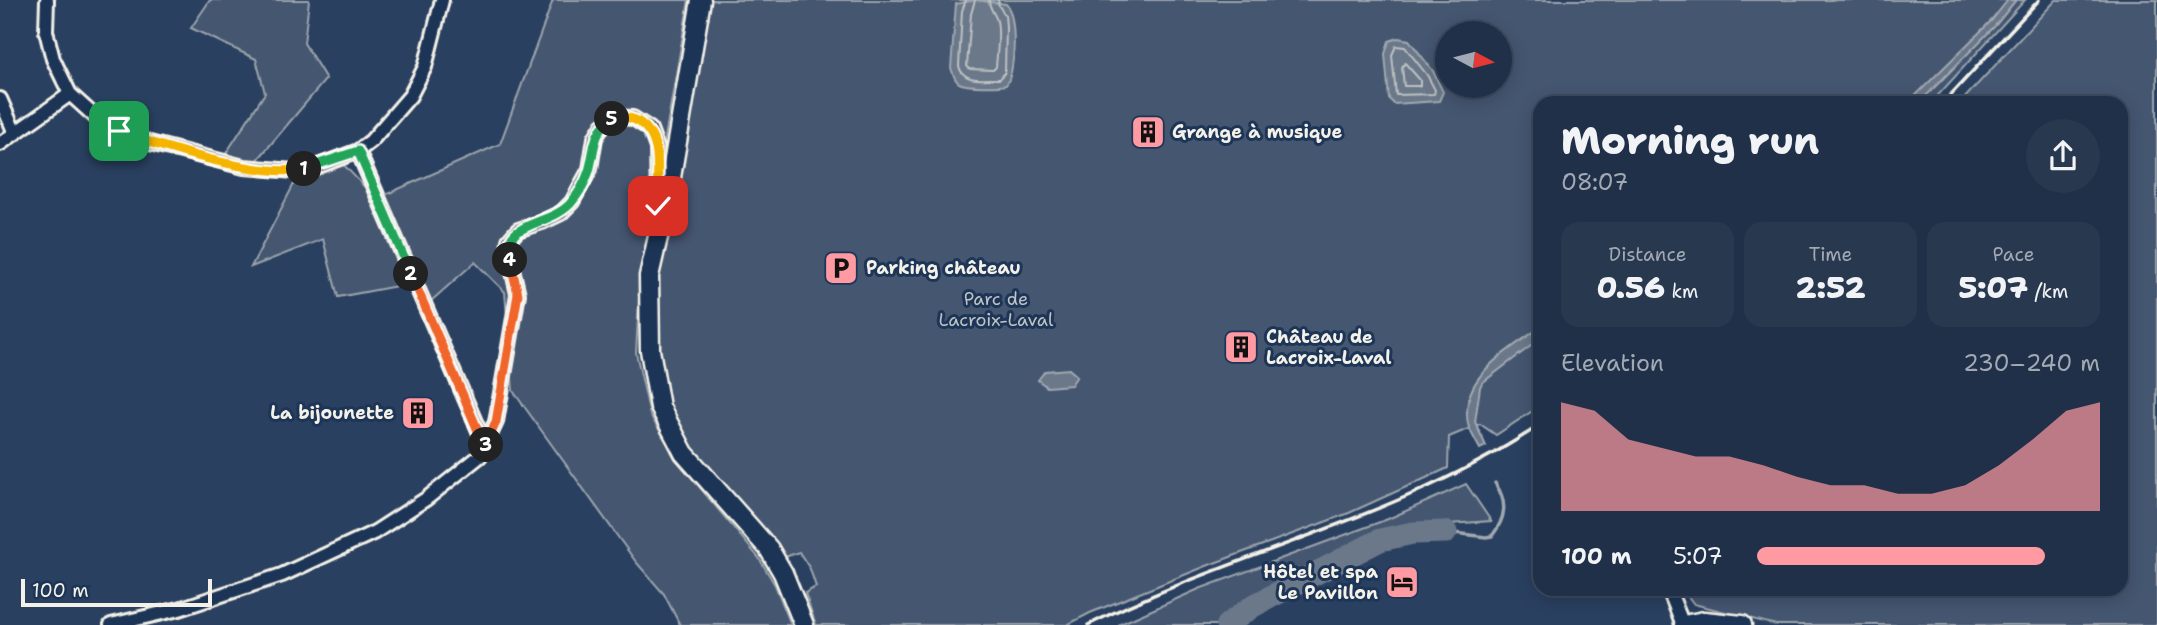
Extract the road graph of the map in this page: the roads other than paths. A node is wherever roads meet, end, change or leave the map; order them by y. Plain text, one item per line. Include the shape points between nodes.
1 (47, 0) edge
2 (442, 0) edge
3 (701, 0) edge
4 (70, 94) junction
5 (0, 99) edge
6 (15, 133) junction
7 (0, 144) edge
8 (358, 151) junction
9 (665, 208) junction
10 (485, 447) junction
11 (1671, 596) edge
12 (111, 625) edge
13 (804, 625) edge
14 (1683, 625) edge
15 (1742, 625) edge

1 - 4 street via 51,50
2 - 8 street via 425,67 410,96
3 - 9 street
4 - 6 street
4 - 8 street via 101,122 119,131 244,167 295,171
5 - 6 street
6 - 7 street
8 - 10 street
9 - 10 street via 658,206 657,148 650,129 633,118 616,117 603,125 595,138 590,169 572,202 561,213 518,230 509,240 518,294 496,422
9 - 13 street via 649,276 650,350 660,407 684,453 769,549
10 - 12 street via 470,466 375,532 282,575 179,609
11 - 14 street
14 - 15 street via 1704,621

